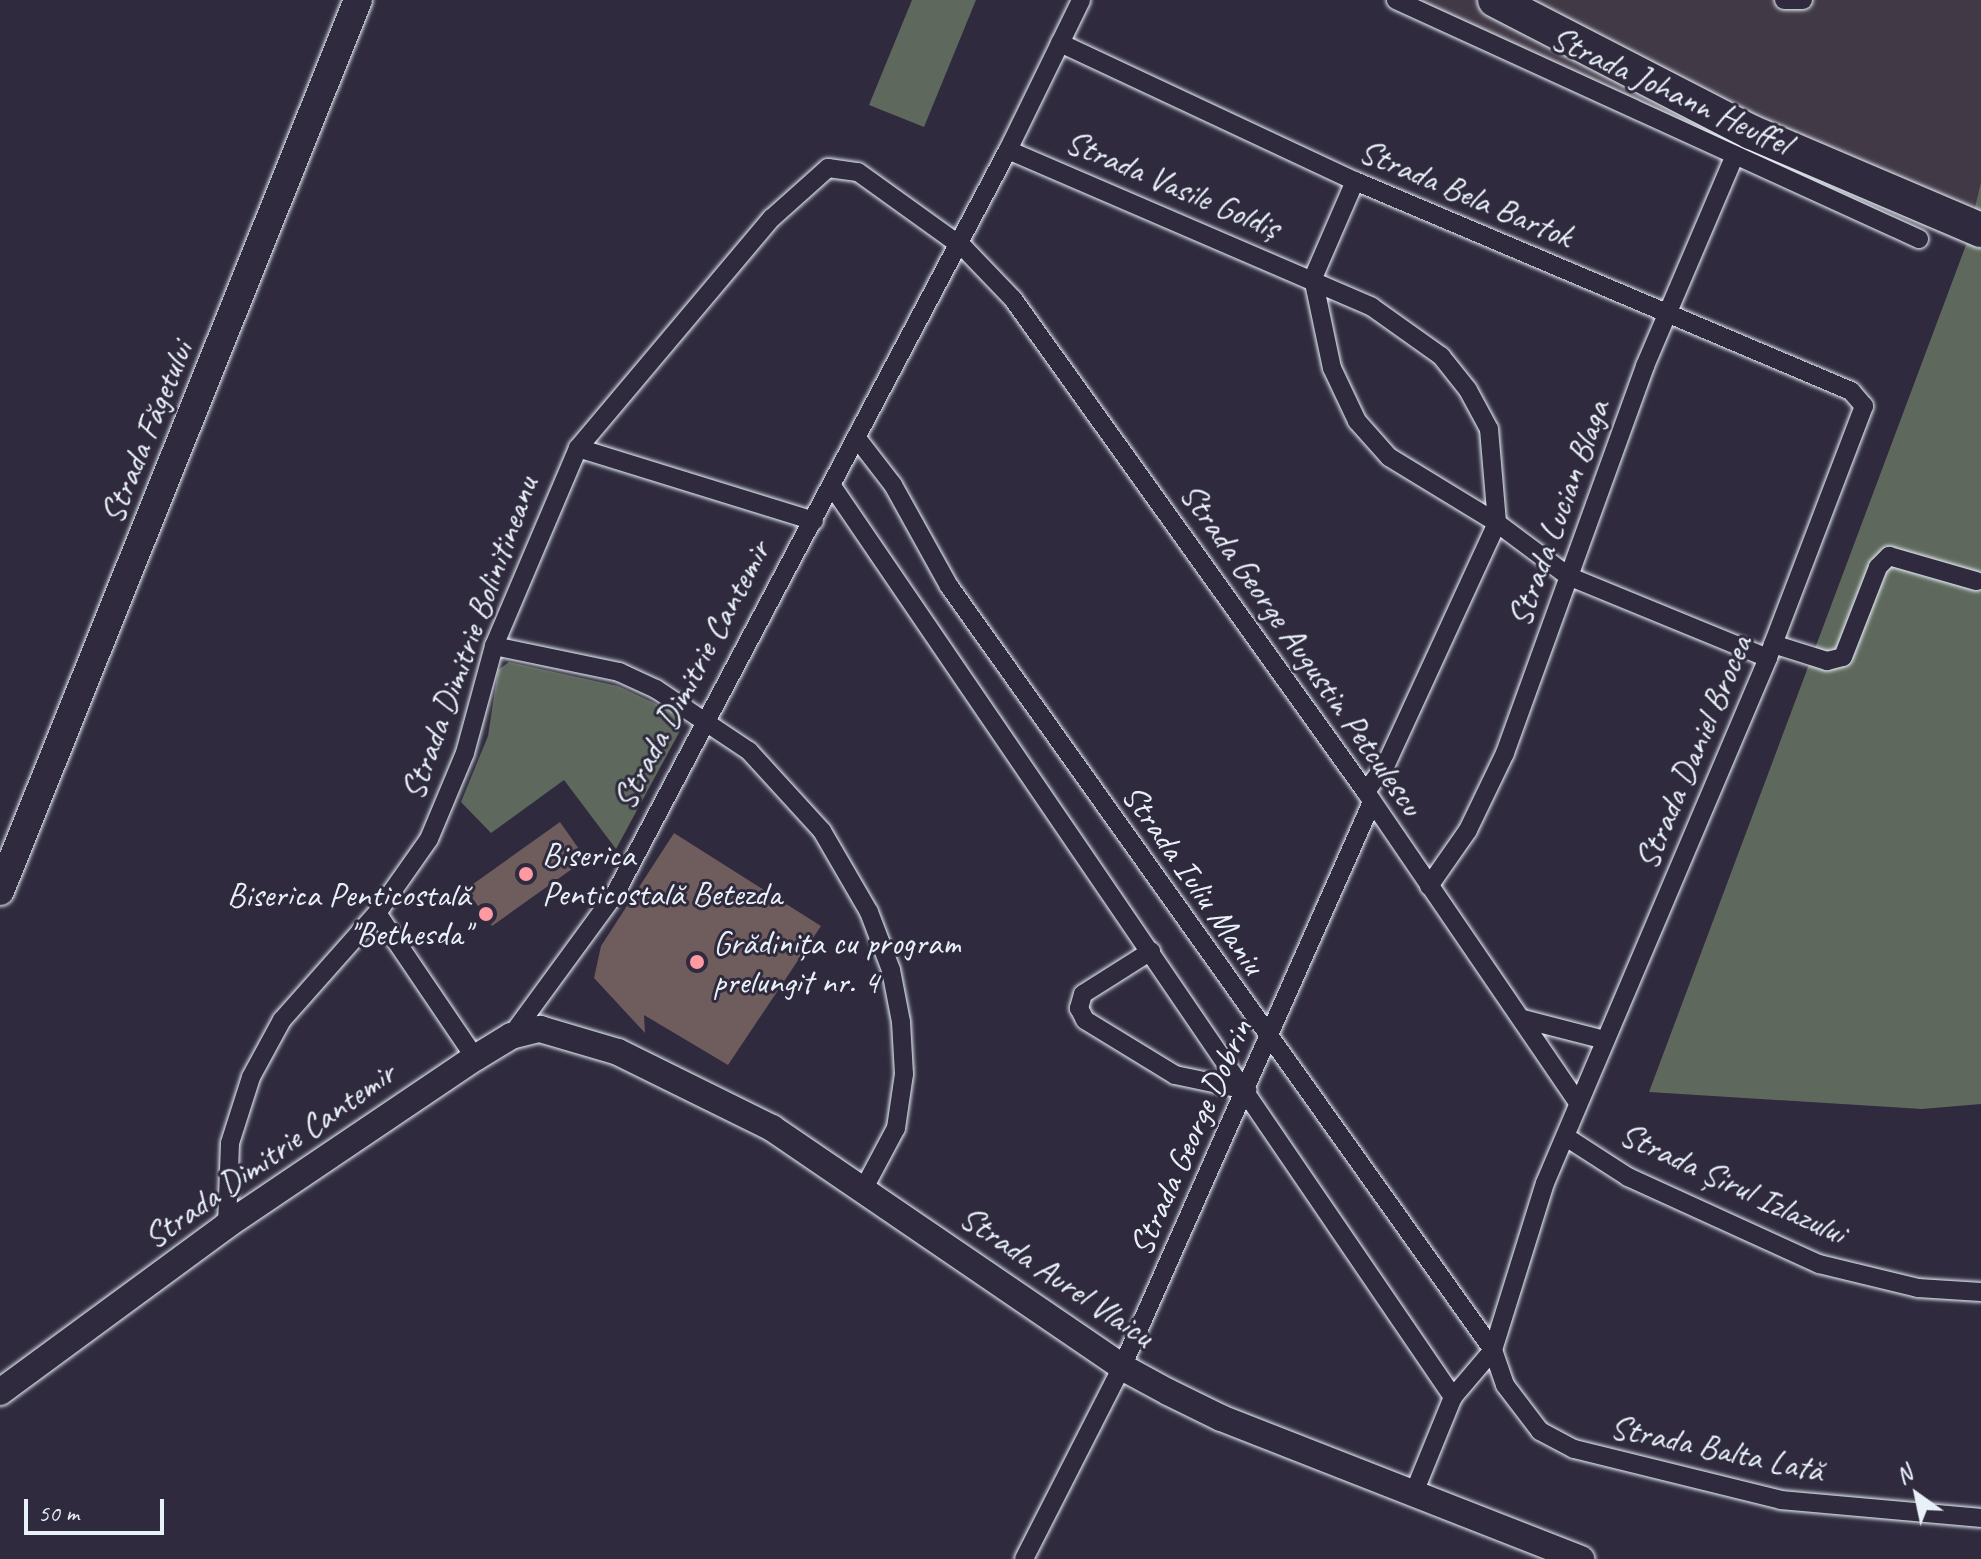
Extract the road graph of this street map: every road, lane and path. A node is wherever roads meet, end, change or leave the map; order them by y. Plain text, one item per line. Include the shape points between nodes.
1 (358, 0) edge
2 (1081, 0) edge
3 (1396, 0) edge
4 (1495, 0) edge
5 (1784, 0) edge
6 (1803, 0) edge
7 (1060, 43) junction
8 (1008, 150) junction
9 (1735, 155) junction
10 (1355, 181) junction
11 (1981, 230) edge
12 (1919, 239) dead end
13 (958, 245) junction
14 (1313, 278) junction
15 (1667, 313) junction
16 (1851, 391) joint
17 (856, 437) junction
18 (578, 448) junction
19 (832, 486) junction
20 (814, 521) junction
21 (1497, 523) junction
22 (1568, 576) junction
23 (1976, 581) dead end
24 (494, 646) junction
25 (1771, 651) junction
26 (708, 720) junction
27 (1369, 797) junction
28 (1429, 886) junction
29 (0, 891) edge
30 (377, 913) junction
31 (1151, 951) junction
32 (1523, 1019) junction
33 (511, 1036) junction
34 (1268, 1040) junction
35 (1605, 1040) junction
36 (475, 1058) junction
37 (1247, 1090) junction
38 (1578, 1103) junction
39 (1566, 1137) junction
40 (863, 1190) junction
41 (227, 1225) junction
42 (1981, 1292) edge
43 (1493, 1350) junction
44 (1122, 1367) junction
45 (2, 1387) edge
46 (1453, 1397) junction
47 (1413, 1495) junction
48 (1981, 1518) edge
49 (1024, 1559) edge
50 (1581, 1559) edge

1 - 29 main road, Strada Făgetului
2 - 7 street, Strada Dimitrie Cantemir
3 - 9 street, Strada Johann Heuffel
4 - 11 highway via 1751,132
5 - 6 street
7 - 8 street, Strada Dimitrie Cantemir
7 - 10 street, Strada Bela Bartok
8 - 13 street, Strada Dimitrie Cantemir
8 - 14 street, Strada Vasile Goldiș
9 - 12 street, Strada Johann Heuffel
9 - 15 street, Strada Lucian Blaga
10 - 14 street
10 - 15 street, Strada Bela Bartok
13 - 17 street, Strada Dimitrie Cantemir
13 - 18 street, Strada Dimitrie Bolinitineanu via 858,172 841,167 817,173 702,298
13 - 27 street, Strada George Augustin Petculescu via 1013,299
14 - 21 street via 1332,368 1357,421 1389,457
14 - 21 street, Strada Vasile Goldiș via 1372,307 1441,356 1468,390 1489,429
15 - 16 street, Strada Bela Bartok
15 - 22 street, Strada Lucian Blaga
16 - 25 street, Strada Daniel Brocea via 1864,406
17 - 19 street, Strada Dimitrie Cantemir
17 - 34 street, Strada Iuliu Maniu via 893,485 949,586
18 - 20 street
18 - 24 street, Strada Dimitrie Bolinitineanu
19 - 20 street, Strada Dimitrie Cantemir
19 - 31 street
20 - 26 street, Strada Dimitrie Cantemir
21 - 22 street
21 - 27 street, Strada Vasile Goldiș
22 - 25 street
22 - 28 street, Strada Lucian Blaga via 1505,753 1468,830
23 - 25 street via 1889,556 1878,567 1843,657 1827,661
24 - 26 street via 619,672
24 - 30 street, Strada Dimitrie Bolinitineanu via 465,753 429,839
25 - 35 street, Strada Daniel Brocea
26 - 33 street, Strada Dimitrie Cantemir via 615,894
26 - 40 street via 749,751 822,831 869,912 891,970 904,1074 896,1128
27 - 28 street, Strada George Augustin Petculescu
27 - 34 street, Strada George Dobrin
28 - 32 street, Strada George Augustin Petculescu
30 - 36 street
30 - 41 street, Strada Dimitrie Bolinitineanu via 282,1020 251,1077 230,1143
31 - 37 street
31 - 37 street via 1083,994 1079,1008 1085,1020 1175,1075
32 - 35 street
32 - 38 street, Strada George Augustin Petculescu
33 - 36 street, Strada Dimitrie Cantemir
33 - 40 street, Strada Aurel Vlaicu via 540,1029 618,1052 772,1128
34 - 37 street, Strada George Dobrin
34 - 43 street, Strada Iuliu Maniu
35 - 38 street, Strada Daniel Brocea
36 - 41 street, Strada Dimitrie Cantemir
37 - 44 street, Strada George Dobrin
37 - 46 street
38 - 39 street, Strada Daniel Brocea
39 - 42 street, Strada Șirul Izlazului via 1628,1177 1819,1264 1918,1288
39 - 43 street, Strada Șirul Izlazului via 1545,1183
40 - 44 street, Strada Aurel Vlaicu
41 - 45 street, Strada Dimitrie Cantemir
43 - 46 street, Strada Șirul Izlazului
43 - 48 street, Strada Balta Lată via 1520,1411 1540,1431 1574,1449 1781,1500
44 - 47 street, Strada Aurel Vlaicu via 1221,1418
44 - 49 street, Strada George Dobrin
46 - 47 street, Strada Șirul Izlazului
47 - 50 street, Strada Aurel Vlaicu

